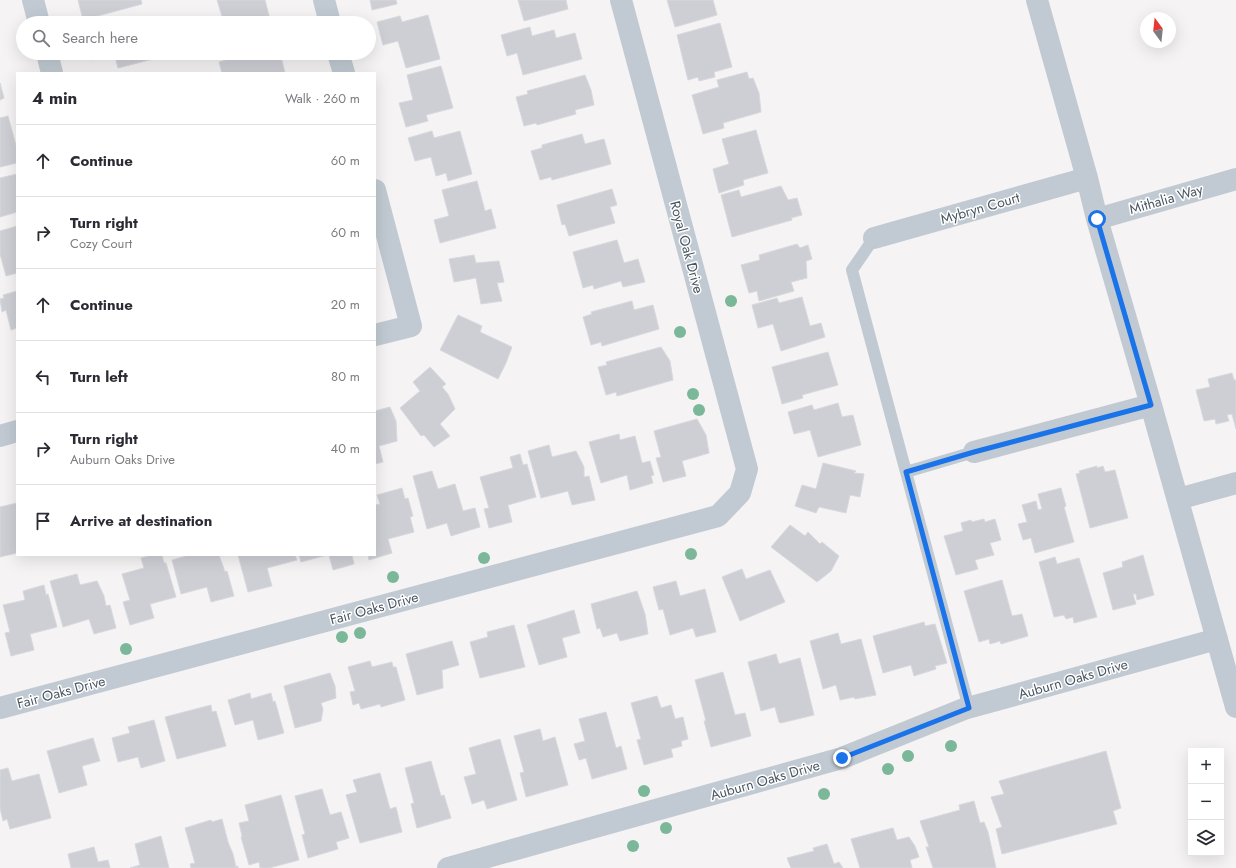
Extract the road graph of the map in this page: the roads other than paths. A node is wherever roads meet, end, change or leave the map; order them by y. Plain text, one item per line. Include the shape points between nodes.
1 (33, 0) edge
2 (324, 0) edge
3 (621, 0) edge
4 (1037, 0) edge
5 (37, 16) edge
6 (328, 16) edge
7 (49, 60) edge
8 (340, 60) edge
9 (52, 72) edge
10 (344, 72) edge
11 (1087, 178) junction
12 (1236, 180) edge
13 (376, 194) edge
14 (1097, 219) junction
15 (874, 238) joint
16 (376, 335) edge
17 (1151, 405) junction
18 (16, 431) edge
19 (0, 436) edge
20 (974, 452) joint
21 (906, 472) junction
22 (1236, 483) edge
23 (740, 493) joint
24 (1178, 499) junction
25 (1217, 639) junction
26 (0, 708) edge
27 (969, 708) junction
28 (1236, 708) edge
29 (448, 868) edge

1 - 5 street
2 - 6 street
3 - 23 street, Royal Oak Drive via 747,469
4 - 11 street
7 - 9 street
8 - 10 street
11 - 14 street
11 - 15 street, Mybryn Court
12 - 14 street, Mithalia Way
13 - 16 street via 412,326
14 - 17 street
15 - 21 lane via 852,270
17 - 20 street
17 - 24 street
18 - 19 street
20 - 21 lane
21 - 27 lane
22 - 24 street
23 - 26 street, Fair Oaks Drive via 718,516
24 - 25 street
25 - 27 street, Auburn Oaks Drive
25 - 28 street
27 - 29 street, Auburn Oaks Drive via 842,758

